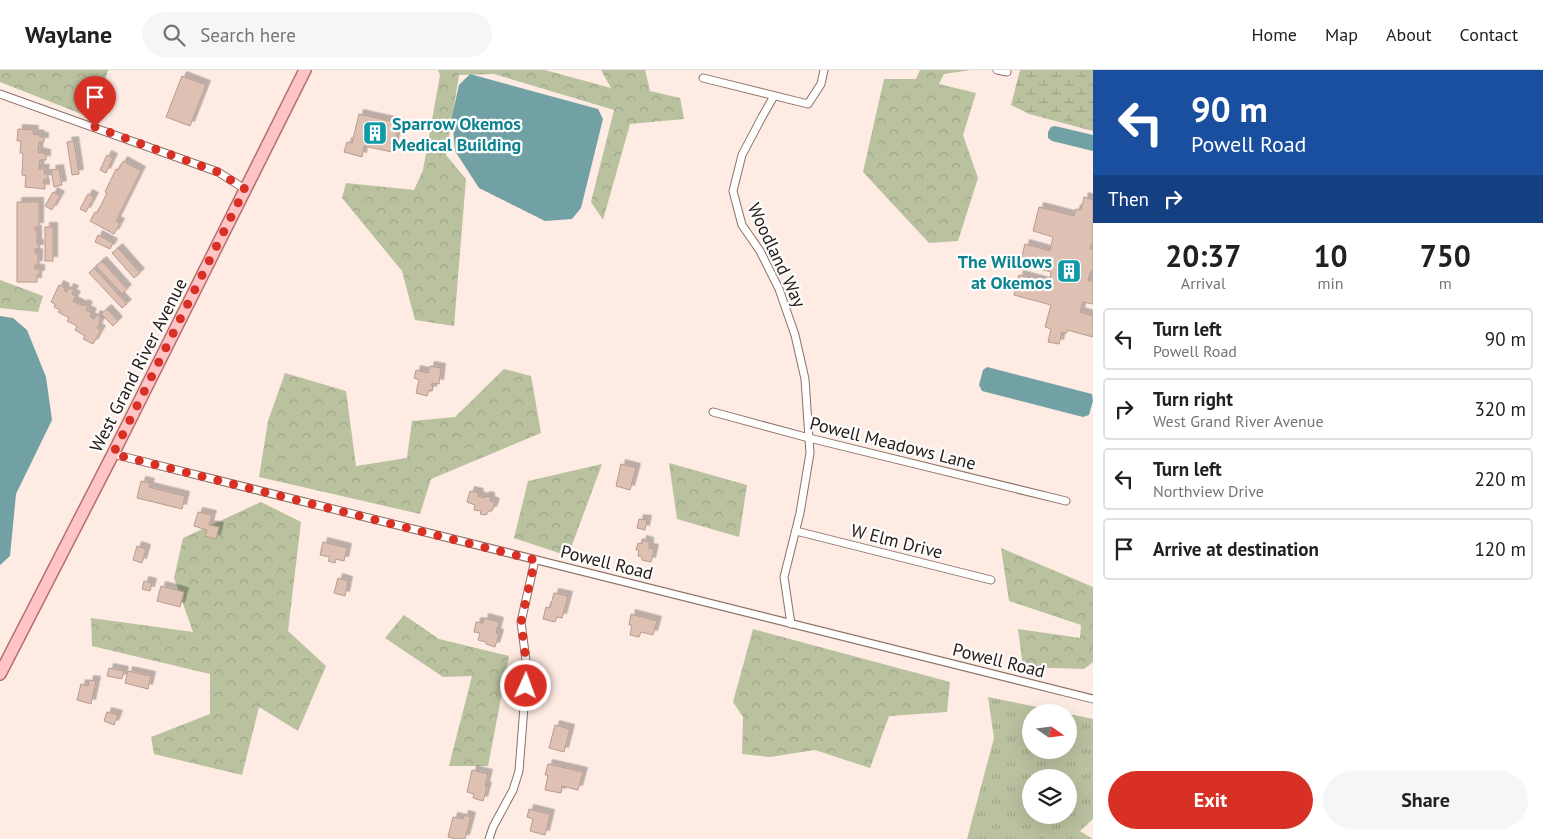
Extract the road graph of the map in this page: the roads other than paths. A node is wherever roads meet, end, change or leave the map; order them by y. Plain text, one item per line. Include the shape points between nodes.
1 (305, 70) edge
2 (824, 70) edge
3 (997, 70) edge
4 (1007, 72) dead end
5 (703, 78) dead end
6 (0, 94) edge
7 (774, 96) junction
8 (245, 189) junction
9 (713, 412) dead end
10 (809, 438) junction
11 (113, 454) junction
12 (1066, 501) dead end
13 (796, 531) junction
14 (535, 560) junction
15 (991, 580) dead end
16 (791, 624) junction
17 (0, 674) edge
18 (1093, 699) edge
19 (489, 839) edge

1 - 8 main road, West Grand River Avenue
2 - 7 street via 808,104
3 - 4 street
5 - 7 street
6 - 8 street via 212,170
7 - 10 street, Woodland Way via 742,155 733,192 742,225 780,288 795,335 805,379
8 - 11 main road, West Grand River Avenue
9 - 10 street, Powell Meadows Lane
10 - 12 street, Powell Meadows Lane
10 - 13 street, Woodland Way via 810,454
11 - 14 street, Powell Road
11 - 17 main road, West Grand River Avenue
13 - 15 street, W Elm Drive
13 - 16 street, Woodland Way via 784,577
14 - 16 street, Powell Road
14 - 19 street via 521,622 527,668 518,771 513,790
16 - 18 street, Powell Road

